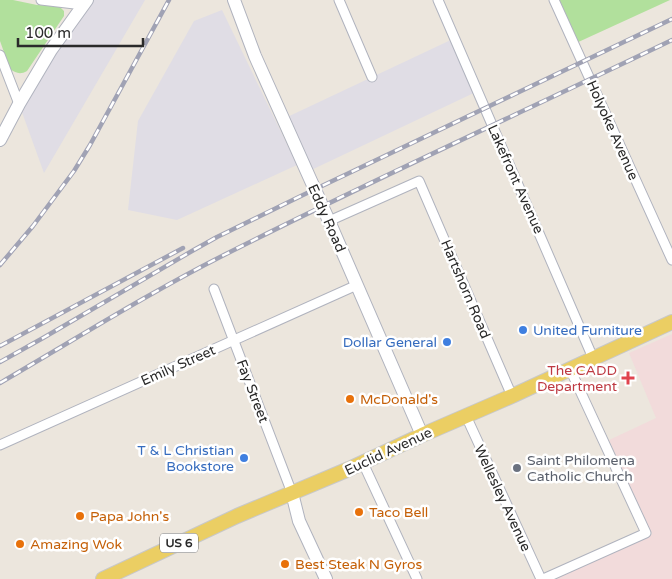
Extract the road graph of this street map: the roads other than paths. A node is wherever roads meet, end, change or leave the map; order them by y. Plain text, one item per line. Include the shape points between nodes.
1 (41, 0) edge
2 (234, 0) edge
3 (339, 0) edge
4 (438, 0) edge
5 (554, 0) edge
6 (85, 2) edge
7 (0, 55) edge
8 (372, 77) dead end
9 (19, 104) junction
10 (0, 140) edge
11 (329, 221) junction
12 (672, 260) edge
13 (357, 286) junction
14 (214, 289) dead end
15 (672, 322) edge
16 (233, 341) junction
17 (593, 358) junction
18 (570, 369) junction
19 (512, 396) junction
20 (466, 416) junction
21 (422, 435) junction
22 (0, 445) edge
23 (363, 463) junction
24 (292, 493) junction
25 (103, 579) edge
26 (326, 579) edge
27 (417, 579) edge
28 (542, 579) edge

1 - 6 street
2 - 11 street, Eddy Road via 255,56
3 - 8 street
4 - 17 street, Lakefront Avenue
5 - 12 street, Holyoke Avenue
6 - 9 street
7 - 9 street
9 - 10 street
11 - 13 street, Eddy Road
11 - 19 street, Hartshorn Road via 419,181
13 - 16 street, Emily Street
13 - 21 street, Eddy Road
14 - 16 street, Fay Street
15 - 17 main road, Euclid Avenue / US 6
16 - 22 street, Emily Street
16 - 24 street, Fay Street
17 - 18 main road, Euclid Avenue / US 6
18 - 19 main road, Euclid Avenue / US 6
18 - 28 street via 646,533
19 - 20 main road, Euclid Avenue / US 6
20 - 21 main road, Euclid Avenue / US 6
20 - 28 street, Wellesley Avenue
21 - 23 main road, Euclid Avenue / US 6
23 - 24 main road, Euclid Avenue / US 6
23 - 27 street
24 - 25 main road, Euclid Avenue / US 6
24 - 26 street via 299,520

